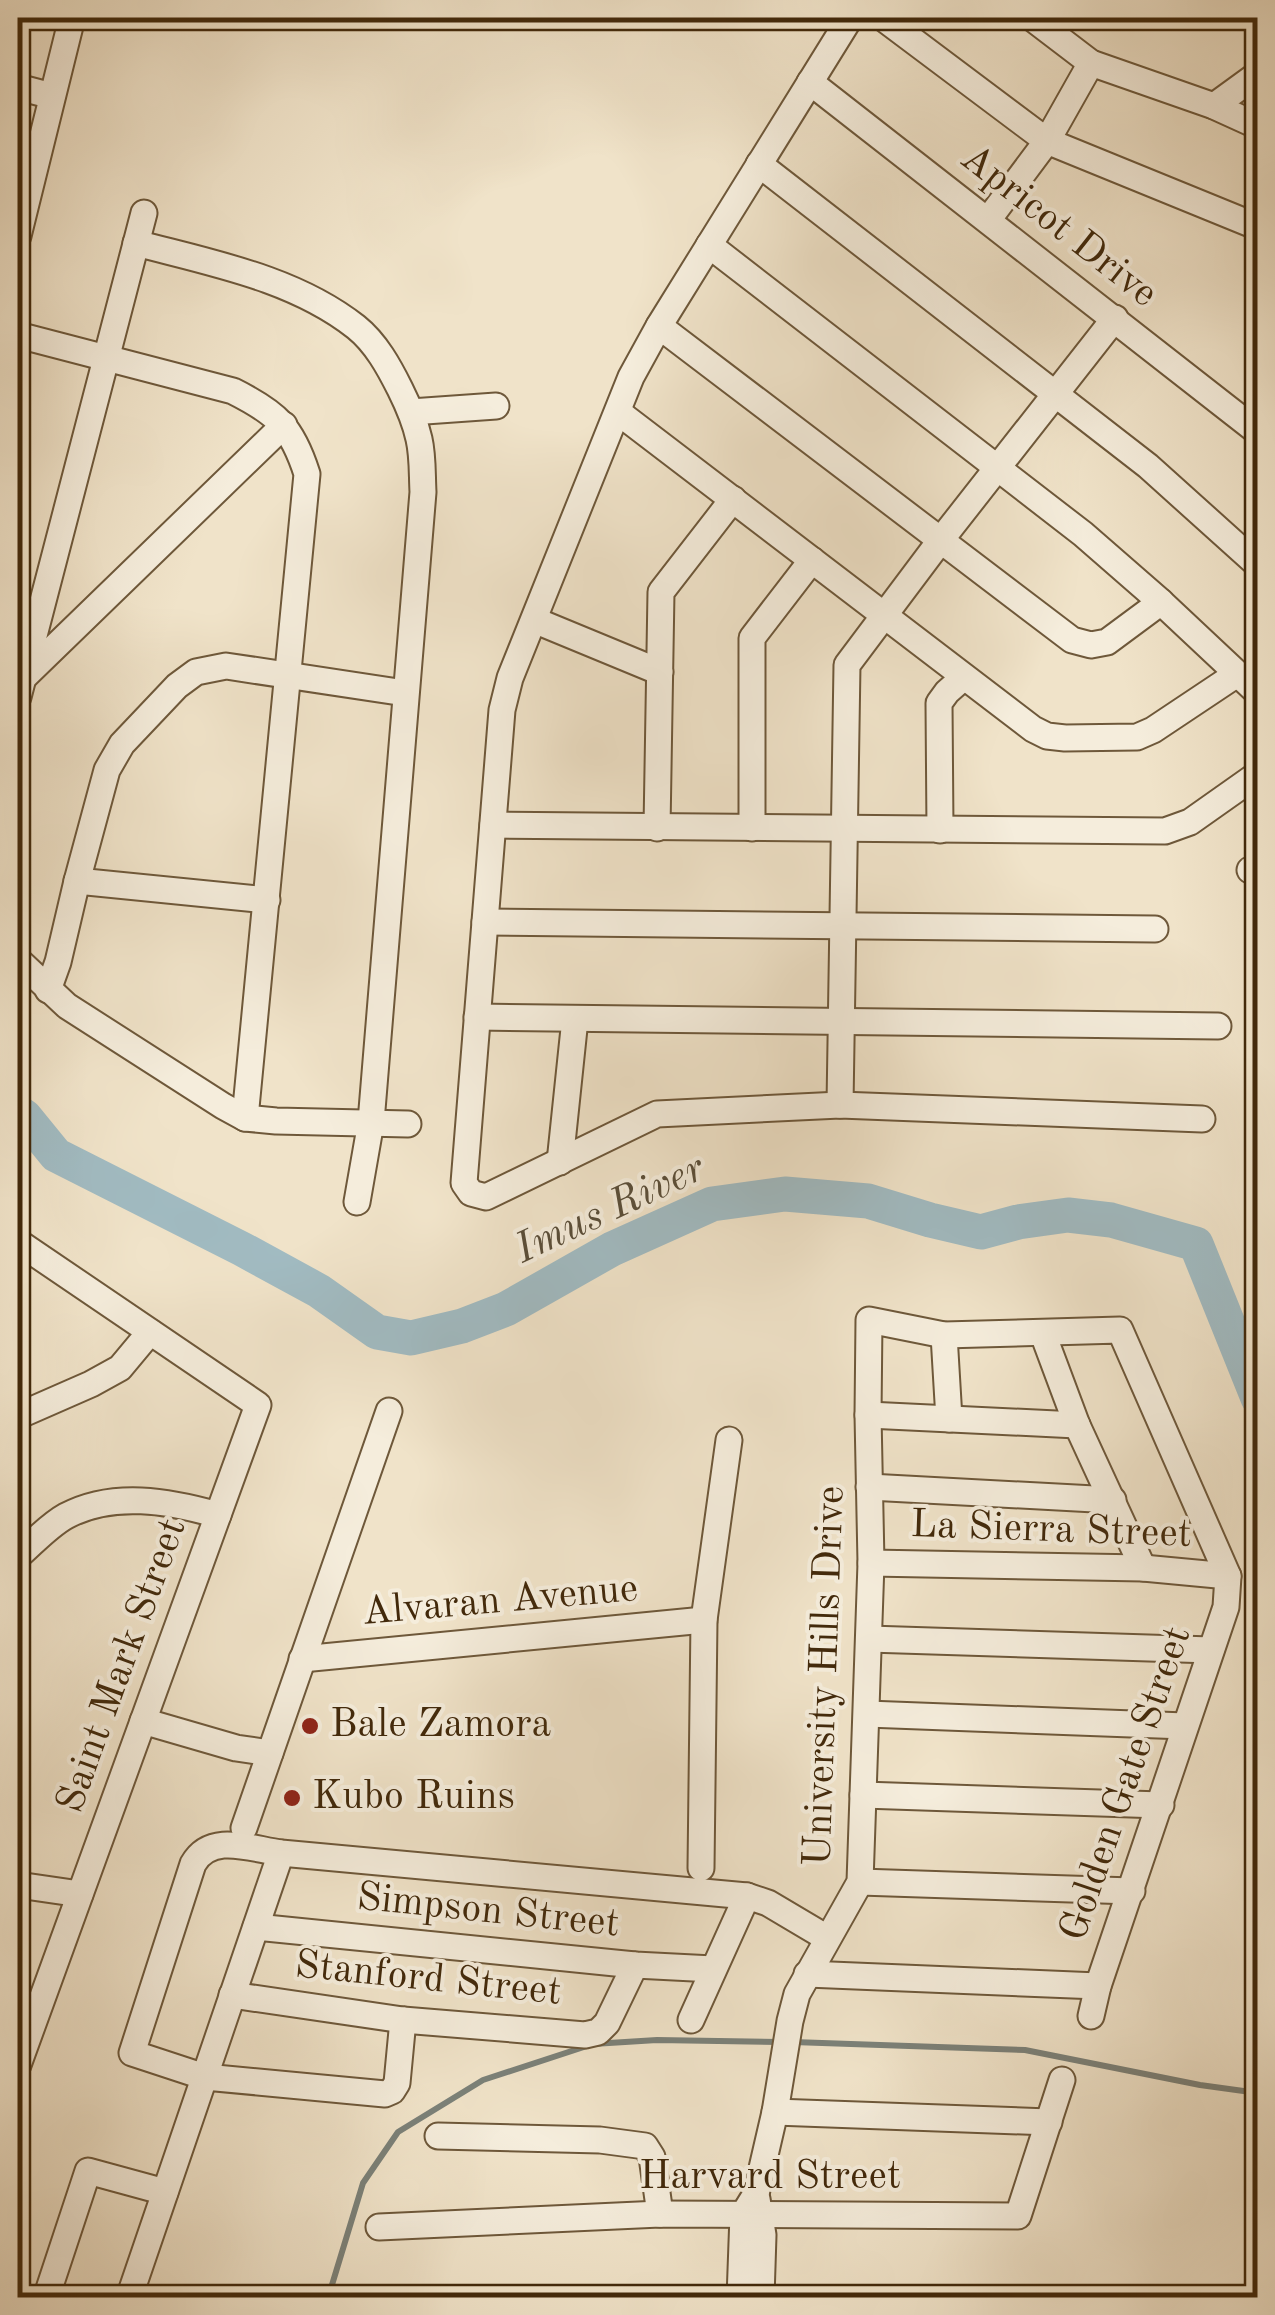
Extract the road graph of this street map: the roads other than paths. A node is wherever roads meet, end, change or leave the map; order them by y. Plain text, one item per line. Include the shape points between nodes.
1 (72, 18) edge
2 (850, 18) edge
3 (883, 18) edge
4 (1032, 18) edge
5 (1091, 63) junction
6 (1258, 74) edge
7 (810, 82) junction
8 (18, 87) edge
9 (52, 96) junction
10 (1214, 106) junction
11 (1258, 126) edge
12 (1048, 141) junction
13 (759, 164) junction
14 (144, 212) dead end
15 (988, 220) junction
16 (1258, 227) edge
17 (18, 236) edge
18 (136, 243) junction
19 (710, 245) junction
20 (1114, 318) junction
21 (660, 326) junction
22 (18, 335) edge
23 (106, 358) junction
24 (1055, 394) junction
25 (496, 406) dead end
26 (412, 412) junction
27 (618, 412) junction
28 (284, 425) junction
29 (1258, 432) edge
30 (998, 467) junction
31 (733, 500) junction
32 (940, 541) junction
33 (812, 560) junction
34 (1258, 565) edge
35 (1161, 602) junction
36 (884, 616) junction
37 (534, 620) junction
38 (660, 672) junction
39 (1237, 674) junction
40 (288, 675) junction
41 (964, 677) junction
42 (20, 688) edge
43 (405, 693) junction
44 (1258, 693) edge
45 (1258, 774) edge
46 (493, 824) junction
47 (657, 828) junction
48 (752, 828) junction
49 (846, 830) junction
50 (940, 830) junction
51 (77, 881) junction
52 (266, 900) junction
53 (485, 922) junction
54 (843, 927) junction
55 (1156, 929) dead end
56 (18, 960) edge
57 (48, 990) junction
58 (478, 1017) junction
59 (576, 1018) junction
60 (841, 1022) junction
61 (1218, 1026) dead end
62 (840, 1105) junction
63 (245, 1118) junction
64 (1202, 1119) dead end
65 (371, 1122) junction
66 (408, 1124) dead end
67 (560, 1162) junction
68 (358, 1202) dead end
69 (18, 1242) edge
70 (150, 1332) junction
71 (1043, 1334) junction
72 (944, 1335) junction
73 (390, 1411) dead end
74 (868, 1415) junction
75 (18, 1416) edge
76 (949, 1419) junction
77 (1076, 1425) junction
78 (729, 1440) dead end
79 (869, 1487) junction
80 (1113, 1500) junction
81 (218, 1516) junction
82 (18, 1556) edge
83 (870, 1563) junction
84 (1143, 1568) junction
85 (1228, 1576) junction
86 (704, 1620) junction
87 (868, 1639) junction
88 (1211, 1650) junction
89 (302, 1659) junction
90 (867, 1714) junction
91 (143, 1722) junction
92 (1184, 1726) junction
93 (270, 1753) junction
94 (863, 1795) junction
95 (1161, 1805) junction
96 (244, 1828) dead end
97 (281, 1853) junction
98 (701, 1868) dead end
99 (860, 1882) junction
100 (18, 1886) edge
101 (1132, 1891) junction
102 (80, 1894) junction
103 (747, 1896) junction
104 (256, 1926) junction
105 (827, 1938) junction
106 (635, 1965) junction
107 (713, 1969) junction
108 (807, 1974) junction
109 (1098, 1986) junction
110 (232, 1995) junction
111 (1091, 2016) dead end
112 (403, 2020) junction
113 (691, 2020) dead end
114 (18, 2065) edge
115 (204, 2077) junction
116 (1062, 2080) dead end
117 (775, 2112) junction
118 (1050, 2122) junction
119 (438, 2136) dead end
120 (165, 2192) junction
121 (753, 2208) junction
122 (660, 2214) junction
123 (380, 2226) dead end
124 (46, 2298) edge
125 (130, 2298) edge
126 (740, 2298) edge
127 (761, 2298) edge

1 - 9 street
2 - 7 street
3 - 12 street
4 - 5 street
5 - 10 street
5 - 12 street
6 - 10 street
7 - 13 street
7 - 15 street, Apricot Drive
8 - 9 street
9 - 17 street
10 - 11 street
12 - 15 street
12 - 16 street
13 - 19 street
13 - 24 street
14 - 18 street
15 - 20 street, Apricot Drive
18 - 23 street
18 - 26 street via 279,284 322,304 360,329 388,364
19 - 21 street
19 - 30 street
20 - 24 street
20 - 29 street, Apricot Drive
21 - 27 street
21 - 32 street
22 - 23 street
23 - 28 street via 233,390
23 - 42 street
24 - 30 street
24 - 34 street
25 - 26 street
26 - 43 street via 423,492
27 - 31 street
27 - 37 street
28 - 40 street via 307,474
28 - 42 street
30 - 32 street
30 - 35 street
31 - 33 street
31 - 38 street via 661,592
32 - 35 street via 1072,640 1107,642
32 - 36 street
33 - 36 street
33 - 48 street via 752,638
35 - 39 street
36 - 41 street
36 - 49 street via 848,665
37 - 38 street
37 - 46 street via 502,710
38 - 47 street
39 - 41 street via 1138,736 1066,738 1033,730
39 - 44 street
40 - 43 street
40 - 51 street via 226,666 196,672 177,686 122,744 107,770
40 - 52 street
41 - 50 street via 939,703
43 - 65 street
45 - 50 street via 1166,831
46 - 47 street
46 - 53 street
47 - 48 street
48 - 49 street
49 - 50 street
49 - 54 street
51 - 52 street
51 - 57 street
52 - 63 street
53 - 54 street
53 - 58 street
54 - 55 street
54 - 60 street
56 - 57 street
57 - 63 street
58 - 59 street
58 - 67 street via 464,1183 486,1197
59 - 60 street
59 - 67 street
60 - 61 street
60 - 62 street
62 - 64 street
62 - 67 street via 657,1114
63 - 65 street
65 - 66 street
65 - 68 street
69 - 70 street
70 - 75 street via 120,1368
70 - 81 street, Saint Mark Street via 258,1405
71 - 72 street
71 - 77 street
71 - 85 street via 1120,1330
72 - 74 street, University Hills Drive via 870,1320
72 - 76 street
73 - 89 street, Alvaran Avenue
74 - 76 street
74 - 79 street, University Hills Drive
76 - 77 street
77 - 80 street
78 - 86 street
79 - 80 street
79 - 83 street, University Hills Drive
80 - 84 street
81 - 82 street via 186,1506 108,1502 65,1517
81 - 91 street, Saint Mark Street
83 - 84 street, La Sierra Street
83 - 87 street, University Hills Drive
84 - 85 street, La Sierra Street
85 - 88 street, Golden Gate Street via 1226,1608
86 - 89 street, Alvaran Avenue
86 - 98 street
87 - 88 street
87 - 90 street, University Hills Drive
88 - 92 street, Golden Gate Street
89 - 93 street, Alvaran Avenue
90 - 92 street
90 - 94 street, University Hills Drive
91 - 93 street
91 - 102 street, Saint Mark Street
92 - 95 street, Golden Gate Street
93 - 96 street, Alvaran Avenue
94 - 95 street
94 - 99 street, University Hills Drive
95 - 101 street, Golden Gate Street
97 - 103 street
97 - 104 street
97 - 115 street via 219,1844 194,1864 132,2053
99 - 101 street
99 - 105 street, University Hills Drive
100 - 102 street
101 - 109 street, Golden Gate Street
102 - 114 street, Saint Mark Street
103 - 105 street
103 - 107 street
104 - 106 street, Simpson Street
104 - 110 street
105 - 108 street, University Hills Drive
106 - 107 street, Simpson Street
106 - 112 street, Stanford Street via 598,2032
107 - 113 street
108 - 109 street
108 - 117 street, University Hills Drive via 790,2021
109 - 111 street, Golden Gate Street
110 - 112 street, Stanford Street
110 - 115 street
112 - 115 street via 397,2083 386,2094
115 - 120 street
116 - 118 street, Harvard Street
117 - 118 street
117 - 121 street, University Hills Drive
118 - 121 street, Harvard Street via 1018,2216
119 - 122 street via 645,2146
120 - 124 street via 88,2171
120 - 125 street
121 - 122 street, Harvard Street
121 - 126 street, University Hills Drive
121 - 127 street, University Hills Drive
122 - 123 street, Harvard Street

